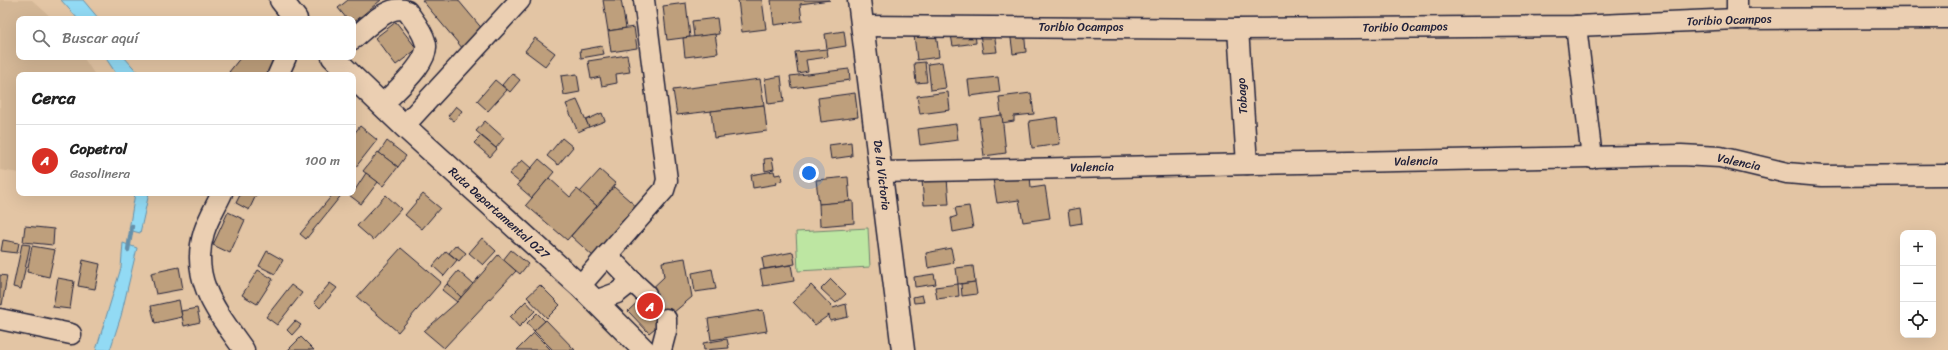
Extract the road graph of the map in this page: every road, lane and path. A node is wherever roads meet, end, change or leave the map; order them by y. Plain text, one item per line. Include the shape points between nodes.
1 (281, 0) edge
2 (520, 0) edge
3 (644, 0) edge
4 (859, 0) edge
5 (1737, 9) edge
6 (294, 16) edge
7 (1948, 18) edge
8 (862, 26) junction
9 (1576, 26) junction
10 (1238, 29) junction
11 (356, 36) edge
12 (285, 60) edge
13 (336, 60) edge
14 (279, 72) edge
15 (348, 72) edge
16 (356, 80) edge
17 (382, 105) junction
18 (404, 126) junction
19 (1592, 158) junction
20 (1247, 164) junction
21 (882, 172) junction
22 (1948, 175) edge
23 (221, 196) edge
24 (607, 255) junction
25 (588, 293) junction
26 (0, 319) edge
27 (666, 319) tunnel mouth
28 (71, 334) dead end
29 (244, 350) edge
30 (644, 350) edge
31 (661, 350) edge
32 (904, 350) edge

1 - 6 main road
2 - 18 street
3 - 24 street via 667,180 664,190
4 - 8 main road, De la Victoria
5 - 7 street, Toribio Ocampos
5 - 9 street, Toribio Ocampos
8 - 10 street, Toribio Ocampos
8 - 21 main road, De la Victoria
9 - 10 street, Toribio Ocampos
9 - 19 street
10 - 20 street, Tobago
11 - 17 street via 379,17 403,9 407,11 426,41 426,52 422,62
12 - 14 street
13 - 15 main road, Ruta Departamental 027
16 - 17 main road, Ruta Departamental 027
17 - 18 main road, Ruta Departamental 027
18 - 25 main road, Ruta Departamental 027
19 - 20 street, Valencia
19 - 22 street, Valencia via 1682,155 1720,157 1787,173 1822,176
20 - 21 street, Valencia
21 - 32 main road, De la Victoria
23 - 29 street via 204,232 199,263 206,292
24 - 25 street
24 - 25 street via 639,288
25 - 30 main road, Ruta Departamental 027
26 - 28 street
27 - 31 street

